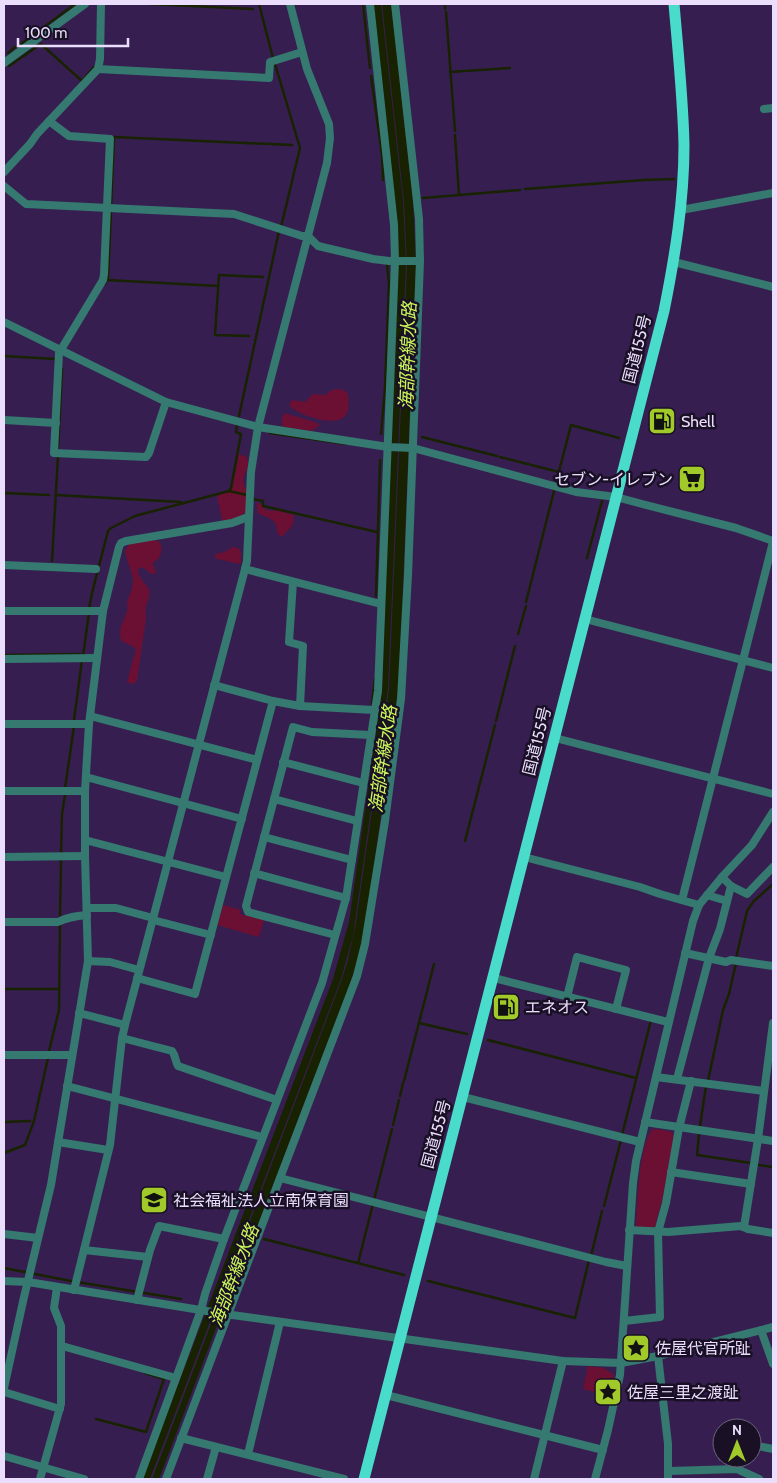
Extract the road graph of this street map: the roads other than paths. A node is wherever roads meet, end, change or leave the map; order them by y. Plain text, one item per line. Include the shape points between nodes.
1 (85, 4) edge
2 (102, 4) edge
3 (290, 4) edge
4 (370, 4) edge
5 (394, 4) edge
6 (674, 4) edge
7 (302, 52) junction
8 (4, 63) edge
9 (98, 69) junction
10 (773, 108) edge
11 (764, 109) dead end
12 (49, 121) junction
13 (4, 172) edge
14 (4, 186) edge
15 (773, 193) edge
16 (107, 208) junction
17 (681, 210) junction
18 (308, 236) junction
19 (396, 261) junction
20 (419, 261) junction
21 (674, 262) junction
22 (773, 287) edge
23 (4, 322) edge
24 (60, 350) junction
25 (166, 402) junction
26 (4, 420) edge
27 (56, 423) junction
28 (258, 427) junction
29 (389, 447) junction
30 (411, 448) junction
31 (616, 497) junction
32 (248, 517) junction
33 (773, 542) edge
34 (4, 565) edge
35 (96, 569) dead end
36 (245, 569) junction
37 (293, 582) junction
38 (381, 604) junction
39 (103, 611) junction
40 (4, 612) edge
41 (585, 619) junction
42 (96, 658) junction
43 (4, 659) edge
44 (743, 660) junction
45 (773, 668) edge
46 (214, 685) junction
47 (273, 701) junction
48 (300, 706) junction
49 (374, 710) junction
50 (90, 720) junction
51 (4, 724) edge
52 (370, 735) junction
53 (555, 738) junction
54 (198, 744) junction
55 (257, 760) junction
56 (283, 762) junction
57 (86, 777) junction
58 (712, 779) junction
59 (363, 783) junction
60 (85, 791) junction
61 (4, 792) edge
62 (773, 794) edge
63 (274, 799) junction
64 (183, 803) junction
65 (773, 812) edge
66 (242, 818) junction
67 (357, 821) junction
68 (264, 836) junction
69 (85, 840) junction
70 (85, 856) junction
71 (4, 857) edge
72 (524, 857) junction
73 (352, 860) junction
74 (168, 862) junction
75 (773, 867) edge
76 (254, 874) junction
77 (226, 877) junction
78 (722, 877) junction
79 (731, 886) junction
80 (708, 894) junction
81 (346, 898) junction
82 (682, 900) junction
83 (727, 901) junction
84 (699, 905) junction
85 (87, 911) junction
86 (153, 919) junction
87 (4, 922) edge
88 (211, 935) junction
89 (335, 935) junction
90 (685, 953) junction
91 (709, 958) junction
92 (88, 961) junction
93 (773, 966) edge
94 (138, 974) junction
95 (494, 978) junction
96 (567, 997) junction
97 (616, 1009) junction
98 (79, 1013) junction
99 (668, 1022) junction
100 (773, 1023) edge
101 (125, 1025) junction
102 (122, 1038) junction
103 (4, 1055) edge
104 (72, 1055) junction
105 (656, 1076) junction
106 (677, 1079) junction
107 (691, 1081) junction
108 (67, 1086) junction
109 (764, 1091) junction
110 (463, 1097) junction
111 (115, 1099) junction
112 (277, 1100) junction
113 (645, 1122) junction
114 (679, 1128) junction
115 (262, 1137) junction
116 (758, 1139) junction
117 (773, 1141) edge
118 (58, 1142) junction
119 (640, 1142) junction
120 (108, 1150) junction
121 (672, 1172) junction
122 (280, 1178) junction
123 (751, 1184) junction
124 (431, 1218) junction
125 (744, 1227) junction
126 (629, 1230) junction
127 (658, 1232) junction
128 (773, 1233) edge
129 (4, 1234) edge
130 (38, 1238) junction
131 (224, 1239) junction
132 (84, 1250) junction
133 (148, 1258) junction
134 (627, 1266) junction
135 (29, 1276) junction
136 (4, 1281) edge
137 (75, 1285) junction
138 (56, 1287) junction
139 (138, 1295) junction
140 (201, 1310) junction
141 (226, 1314) junction
142 (624, 1320) junction
143 (280, 1322) junction
144 (773, 1326) edge
145 (761, 1330) junction
146 (401, 1339) junction
147 (62, 1346) junction
148 (658, 1356) junction
149 (563, 1361) junction
150 (621, 1363) junction
151 (773, 1364) edge
152 (176, 1378) junction
153 (4, 1388) edge
154 (4, 1392) edge
155 (386, 1395) junction
156 (60, 1409) junction
157 (545, 1436) junction
158 (181, 1438) junction
159 (216, 1447) junction
160 (603, 1450) junction
161 (248, 1454) junction
162 (4, 1456) edge
163 (44, 1467) junction
164 (723, 1469) joint
165 (668, 1475) edge
166 (166, 1478) edge
167 (40, 1479) edge
168 (84, 1479) edge
169 (138, 1479) edge
170 (176, 1479) edge
171 (207, 1479) edge
172 (344, 1479) edge
173 (364, 1479) edge
174 (534, 1479) edge
175 (595, 1479) edge
176 (759, 1479) edge

1 - 8 street
2 - 9 street
3 - 7 street
4 - 19 street
5 - 20 street via 419,219
6 - 17 highway, 国道155号 via 684,145
7 - 9 street via 270,62 269,78
7 - 18 street via 330,132 327,163
9 - 12 street
10 - 11 street
12 - 13 street
12 - 16 street via 69,136 110,139
14 - 16 street via 24,203
15 - 17 street
16 - 18 street via 234,214
16 - 24 street via 103,280
17 - 21 highway, 国道155号
18 - 19 street via 318,246
18 - 28 street
19 - 20 street
19 - 29 street
20 - 30 street
21 - 22 street
21 - 31 highway, 国道155号
23 - 24 street
24 - 25 street
24 - 27 street
25 - 27 street via 146,457 54,453
25 - 28 street
26 - 27 street
28 - 29 street
28 - 32 street via 252,458
29 - 30 street
29 - 38 street
30 - 31 street via 576,492
30 - 122 street via 401,699 366,944 357,976
31 - 33 street via 736,528
31 - 41 highway, 国道155号
32 - 36 street
32 - 39 street via 232,523 121,544
33 - 44 street
34 - 35 street
36 - 37 street
36 - 46 street
37 - 38 street
37 - 48 street via 289,642 303,646
38 - 49 street via 378,691
39 - 40 street
39 - 42 street
41 - 44 street
41 - 53 highway, 国道155号
42 - 43 street
42 - 50 street
44 - 45 street
44 - 58 street
46 - 47 street
46 - 54 street
47 - 48 street
47 - 55 street
48 - 49 street
49 - 52 street
50 - 51 street
50 - 54 street
50 - 57 street
52 - 56 street via 312,732 293,727
52 - 59 street
53 - 58 street
53 - 72 highway, 国道155号
54 - 55 street
54 - 64 street
55 - 66 street
56 - 59 street
56 - 63 street
57 - 60 street
57 - 64 street
58 - 62 street
58 - 82 street
59 - 67 street
60 - 61 street
60 - 69 street
63 - 67 street
63 - 68 street
64 - 66 street
64 - 74 street
65 - 78 street via 752,845
66 - 77 street
67 - 73 street
68 - 73 street
68 - 76 street
69 - 70 street
69 - 74 street
70 - 71 street
70 - 85 street
72 - 82 street
72 - 95 highway, 国道155号
73 - 81 street
74 - 77 street
74 - 86 street
75 - 79 street via 747,894
76 - 81 street
76 - 89 street via 246,906 248,912
77 - 88 street
78 - 79 street
78 - 80 street
79 - 83 street
80 - 83 street
80 - 84 street
81 - 89 street
82 - 84 street
83 - 91 street
84 - 90 street
85 - 86 street via 116,908
85 - 87 street via 58,922
85 - 92 street
86 - 88 street
86 - 94 street
88 - 94 street via 196,994
89 - 112 street via 322,983
90 - 91 street
90 - 99 street
91 - 93 street
91 - 106 street
92 - 94 street via 110,962
92 - 98 street
94 - 101 street
95 - 96 street
95 - 110 highway, 国道155号
96 - 97 street
96 - 97 street via 577,957 626,970
97 - 99 street
98 - 101 street
98 - 104 street
99 - 105 street
100 - 109 street
101 - 102 street
102 - 111 street
102 - 112 street via 172,1051 178,1066
103 - 104 street
104 - 108 street
105 - 106 street
105 - 113 street
106 - 107 street
107 - 109 street
107 - 114 street
108 - 111 street
108 - 118 street
109 - 116 street
110 - 119 street
110 - 124 highway, 国道155号
111 - 115 street
111 - 120 street
112 - 115 street
113 - 114 street
113 - 119 street
114 - 116 street
114 - 121 street
115 - 131 street
116 - 117 street
116 - 123 street
118 - 120 street
118 - 130 street
119 - 126 street
120 - 132 street
121 - 123 street
121 - 127 street
122 - 124 street
122 - 141 street
123 - 125 street
124 - 134 street
124 - 146 highway, 国道155号
125 - 127 street
125 - 128 street
126 - 127 street
126 - 134 street
127 - 142 street via 660,1317
129 - 130 street
130 - 135 street
131 - 133 street via 159,1226
131 - 140 street
132 - 133 street
132 - 137 street
133 - 139 street
134 - 142 street
135 - 136 street
135 - 138 street
135 - 153 street
137 - 138 street
137 - 139 street
138 - 147 street via 54,1308 61,1326
139 - 140 street
140 - 141 street
140 - 152 street
141 - 143 street
141 - 158 street
142 - 150 street
143 - 146 street
143 - 161 street
144 - 145 street
145 - 148 street
145 - 151 street
146 - 149 street
146 - 155 highway, 国道155号
147 - 152 street
147 - 156 street
148 - 150 street
148 - 165 street via 668,1444
149 - 150 street
149 - 157 street
150 - 160 street
152 - 169 street
154 - 156 street
155 - 157 street
155 - 173 highway, 国道155号
156 - 163 street
157 - 160 street
157 - 174 street
158 - 159 street
158 - 166 street
159 - 161 street
159 - 171 street
160 - 175 street
161 - 172 street
162 - 163 street
163 - 167 street
163 - 168 street
164 - 165 street
164 - 176 street via 737,1469
166 - 170 street

